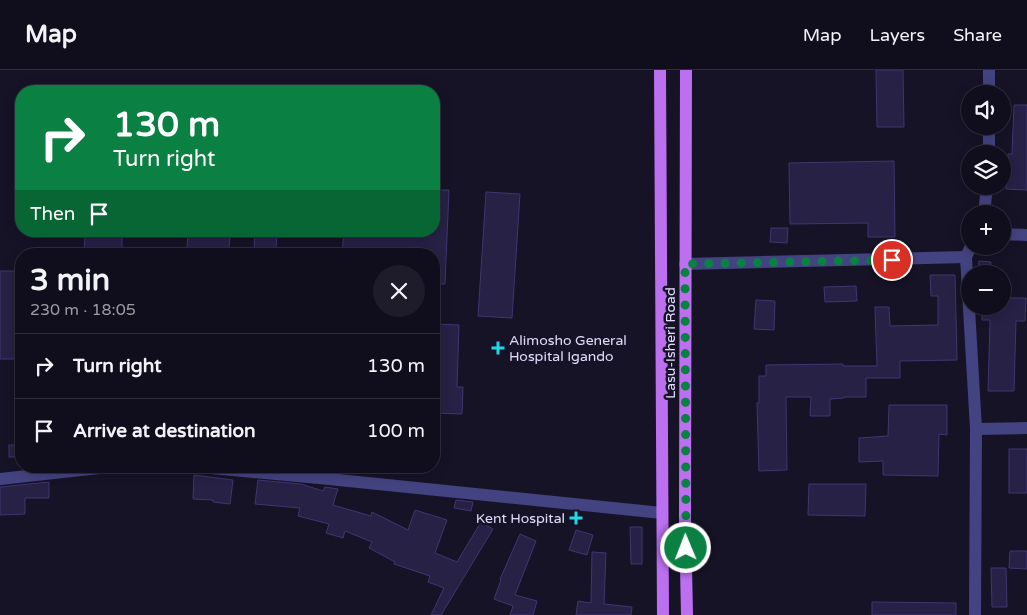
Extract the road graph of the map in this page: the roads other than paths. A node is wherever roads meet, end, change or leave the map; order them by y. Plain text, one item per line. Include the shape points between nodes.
1 (660, 70) edge
2 (686, 70) edge
3 (990, 70) edge
4 (989, 85) edge
5 (1011, 234) edge
6 (1027, 234) edge
7 (961, 252) edge
8 (968, 255) edge
9 (685, 264) junction
10 (1027, 428) edge
11 (976, 429) junction
12 (54, 473) edge
13 (265, 473) edge
14 (0, 479) edge
15 (662, 514) junction
16 (663, 615) edge
17 (687, 615) edge
18 (976, 615) edge

1 - 15 main road, Lasu-Isheri Road
2 - 9 main road, Lasu-Isheri Road
3 - 4 street
5 - 6 street
7 - 9 street
8 - 11 street
9 - 17 main road, Lasu-Isheri Road
10 - 11 street
11 - 18 street
12 - 14 street
13 - 15 street
15 - 16 main road, Lasu-Isheri Road

